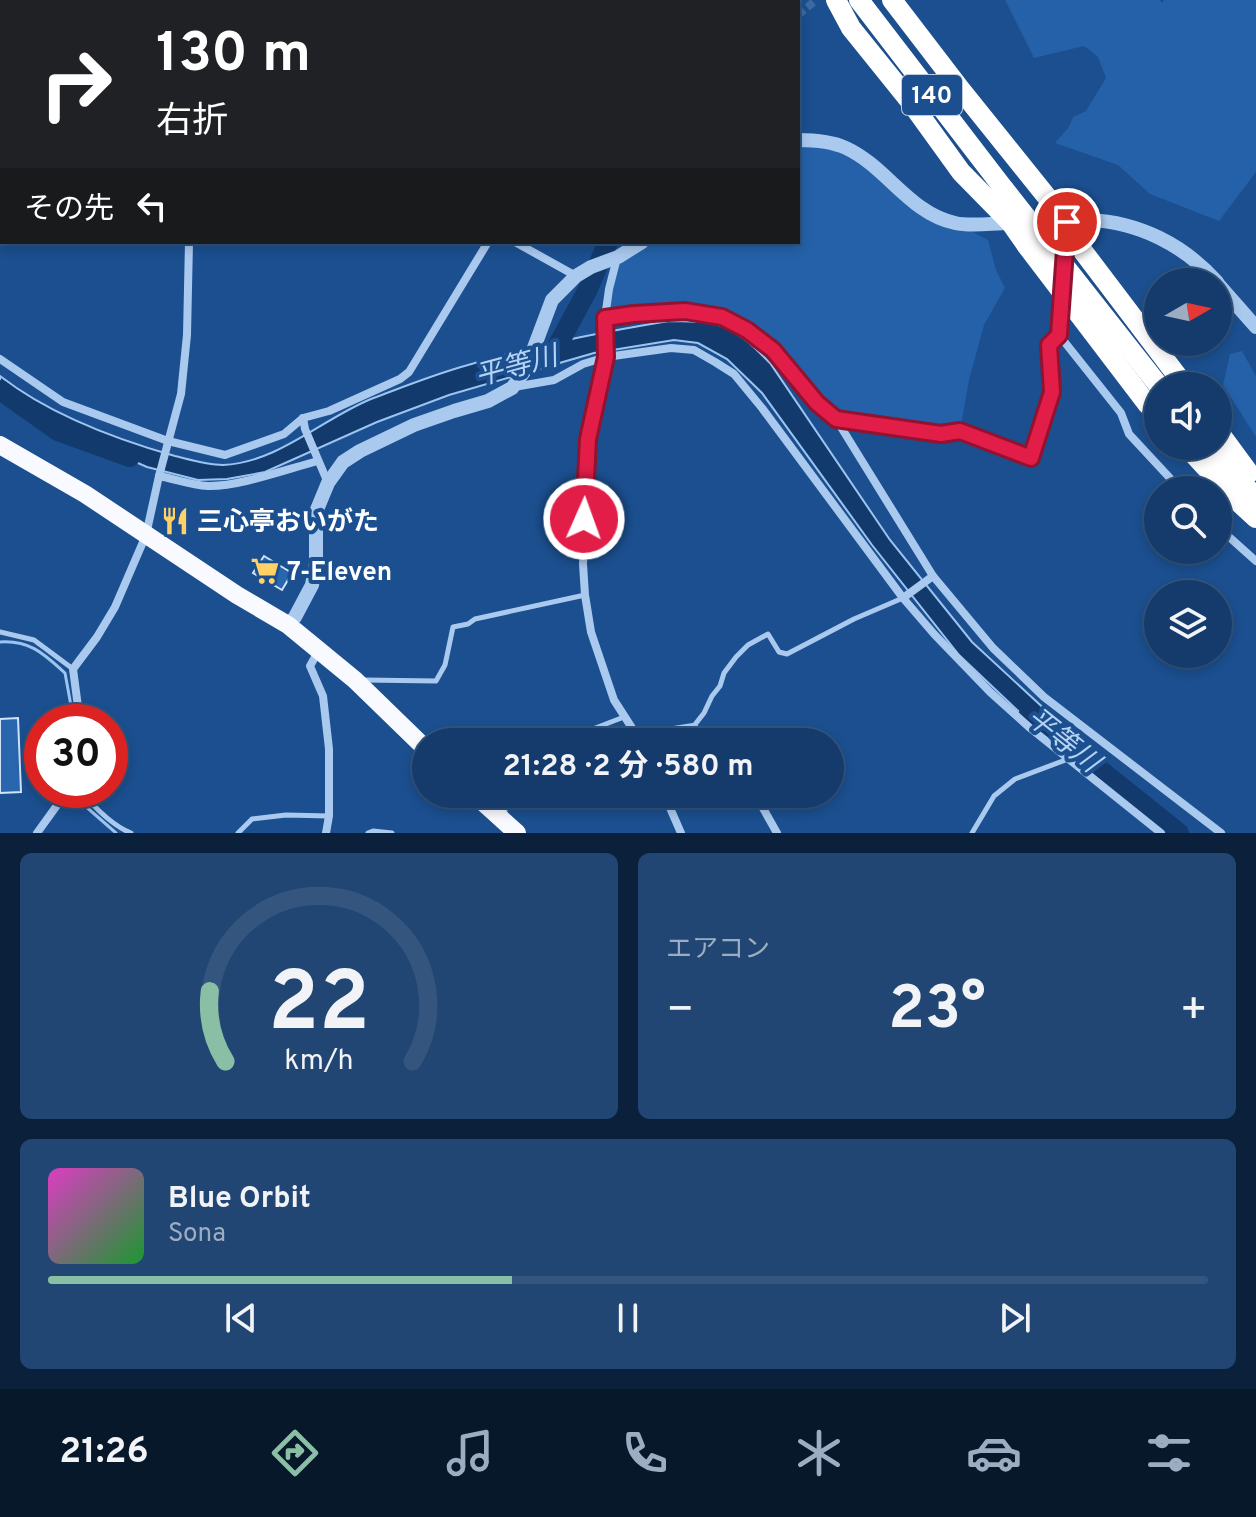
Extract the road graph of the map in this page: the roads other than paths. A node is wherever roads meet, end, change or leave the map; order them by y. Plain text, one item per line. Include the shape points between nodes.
1 (836, 0) edge
2 (859, 0) edge
3 (892, 0) edge
4 (800, 140) edge
5 (1011, 223) junction
6 (1066, 229) junction
7 (189, 244) edge
8 (487, 244) edge
9 (519, 244) edge
10 (639, 244) edge
11 (1074, 250) junction
12 (615, 258) junction
13 (1200, 268) edge
14 (576, 276) junction
15 (1232, 300) edge
16 (605, 318) junction
17 (1256, 327) edge
18 (1059, 335) junction
19 (606, 357) junction
20 (0, 359) edge
21 (1148, 372) edge
22 (1174, 372) edge
23 (512, 388) junction
24 (1144, 399) edge
25 (303, 418) junction
26 (836, 419) junction
27 (168, 441) junction
28 (0, 445) edge
29 (1232, 450) edge
30 (317, 458) junction
31 (1199, 460) edge
32 (1222, 460) edge
33 (159, 476) junction
34 (1168, 476) edge
35 (328, 483) junction
36 (1256, 483) edge
37 (1256, 498) edge
38 (1256, 518) edge
39 (146, 535) junction
40 (1232, 540) edge
41 (1256, 561) edge
42 (933, 576) junction
43 (585, 595) junction
44 (903, 598) junction
45 (288, 625) junction
46 (0, 632) edge
47 (319, 649) junction
48 (73, 669) junction
49 (355, 680) junction
50 (78, 704) edge
51 (624, 717) junction
52 (693, 727) joint
53 (595, 728) edge
54 (632, 728) edge
55 (687, 728) edge
56 (412, 735) edge
57 (1070, 758) junction
58 (55, 808) edge
59 (97, 808) edge
60 (488, 808) edge
61 (507, 808) edge
62 (670, 808) edge
63 (763, 808) edge
64 (329, 816) junction
65 (509, 829) edge
66 (37, 833) edge
67 (131, 833) edge
68 (238, 833) edge
69 (326, 833) edge
70 (368, 833) edge
71 (392, 833) edge
72 (681, 833) edge
73 (777, 833) edge
74 (972, 833) edge
75 (1161, 833) edge
76 (1221, 833) edge

1 - 5 highway via 851,28 961,172
2 - 21 highway, 140, bridge
3 - 6 highway
4 - 5 street via 847,148 937,218 958,224
5 - 6 street
5 - 24 highway, bridge
6 - 11 highway
6 - 13 street via 1088,220 1131,227 1159,236
7 - 27 street via 181,394
8 - 25 street via 409,372
9 - 14 street
10 - 12 street
11 - 18 street
11 - 22 highway
12 - 14 street
12 - 16 street
14 - 23 street via 552,300 526,369
15 - 17 street
16 - 19 street
16 - 26 street via 685,311 722,317 773,350
18 - 26 street via 1049,345 1052,392 1031,458 960,431 941,434
18 - 34 street via 1121,413 1129,434
19 - 23 street via 554,380
19 - 43 street via 588,439
19 - 44 street via 694,350 734,374
20 - 27 street via 63,402
23 - 35 street via 372,445 343,462
25 - 27 street via 284,434 225,455
25 - 30 street
26 - 42 street
27 - 33 street
28 - 39 highway
29 - 36 highway
30 - 33 street via 211,486
30 - 35 street
31 - 38 highway
32 - 37 highway
33 - 39 street
35 - 45 street via 316,512 312,585
39 - 45 highway
39 - 48 street via 115,607
40 - 41 street
42 - 44 street
42 - 76 street via 993,648 1044,697
43 - 49 lane via 453,627 436,681
43 - 51 street via 591,632
44 - 52 lane via 787,654 779,652 768,634 748,645 724,673
44 - 57 street via 990,692
45 - 47 highway
46 - 48 lane via 34,640
47 - 49 highway
47 - 64 street via 310,666 323,696
48 - 50 street
49 - 56 highway
51 - 53 lane
51 - 54 street
52 - 55 street
57 - 74 lane via 1015,779 994,796
57 - 75 street
58 - 66 street
59 - 67 lane
60 - 65 highway
61 - 65 lane
62 - 72 street
63 - 73 street
64 - 68 lane via 252,819
64 - 69 street
70 - 71 lane

